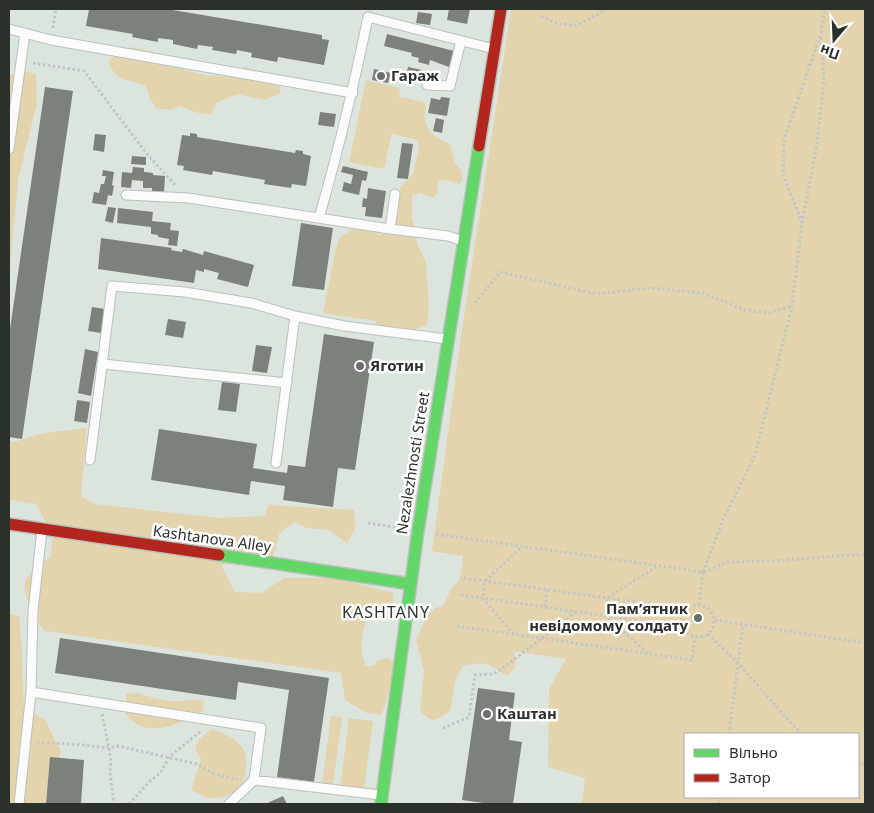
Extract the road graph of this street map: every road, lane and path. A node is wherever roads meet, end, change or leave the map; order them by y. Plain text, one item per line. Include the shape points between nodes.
1 (56, 9) edge
2 (501, 9) edge
3 (607, 9) edge
4 (825, 9) edge
5 (541, 16) dead end
6 (9, 29) edge
7 (25, 33) junction
8 (821, 33) junction
9 (51, 40) junction
10 (461, 41) junction
11 (494, 49) junction
12 (22, 62) junction
13 (427, 85) dead end
14 (353, 93) junction
15 (9, 149) edge
16 (395, 194) dead end
17 (126, 195) dead end
18 (188, 198) junction
19 (319, 218) junction
20 (802, 223) junction
21 (390, 229) junction
22 (463, 241) junction
23 (792, 306) junction
24 (470, 310) dead end
25 (295, 316) junction
26 (447, 340) junction
27 (103, 364) junction
28 (287, 383) junction
29 (90, 460) dead end
30 (276, 463) dead end
31 (368, 523) dead end
32 (9, 524) edge
33 (42, 530) junction
34 (418, 531) junction
35 (523, 547) junction
36 (865, 554) edge
37 (658, 566) junction
38 (703, 572) junction
39 (464, 578) dead end
40 (485, 581) junction
41 (411, 584) junction
42 (547, 590) junction
43 (461, 595) dead end
44 (483, 598) junction
45 (607, 598) junction
46 (699, 604) junction
47 (545, 607) junction
48 (686, 609) junction
49 (575, 611) junction
50 (606, 616) junction
51 (715, 620) junction
52 (743, 625) junction
53 (457, 626) dead end
54 (683, 627) junction
55 (708, 634) junction
56 (514, 635) junction
57 (695, 637) junction
58 (541, 639) junction
59 (865, 643) edge
60 (648, 654) junction
61 (738, 663) junction
62 (32, 692) junction
63 (101, 703) junction
64 (214, 721) junction
65 (443, 728) dead end
66 (729, 733) edge
67 (800, 733) edge
68 (26, 741) junction
69 (107, 748) junction
70 (169, 757) junction
71 (254, 780) junction
72 (381, 800) edge
73 (19, 804) edge
74 (114, 804) edge
75 (129, 804) edge
76 (229, 804) edge

1 - 9 path
2 - 11 main road, Nezalezhnosti Street
3 - 5 path via 576,26
4 - 8 path
6 - 7 lane
7 - 9 lane
7 - 12 lane
8 - 20 path via 824,80 817,144
8 - 20 path via 784,140 783,174
9 - 14 lane
10 - 11 lane
10 - 13 lane via 450,86
10 - 14 lane via 368,17
11 - 22 main road, Nezalezhnosti Street
12 - 15 lane
12 - 18 path via 84,71 147,154
14 - 19 lane
16 - 21 lane
17 - 18 lane
18 - 19 lane
19 - 21 lane
20 - 23 path
21 - 22 lane via 448,236
22 - 26 main road, Nezalezhnosti Street
23 - 24 path via 768,313 746,310 703,292 651,288 596,294 500,272
23 - 38 path via 755,455 723,520
25 - 26 lane
25 - 27 lane via 250,303 185,292 112,286
25 - 28 lane
26 - 34 main road, Nezalezhnosti Street
27 - 28 lane
27 - 29 lane
28 - 30 lane
31 - 34 path
32 - 33 main road, Kashtanova Alley
33 - 41 main road, Kashtanova Alley
33 - 62 lane via 33,611
34 - 35 path
34 - 41 main road, Nezalezhnosti Street
35 - 37 path
35 - 40 path
36 - 38 path via 727,562
37 - 38 path
37 - 45 path
38 - 46 path
39 - 40 path
40 - 42 path
40 - 44 path
41 - 72 main road, Nezalezhnosti Street
42 - 45 path
42 - 47 path
43 - 44 path
44 - 47 path
44 - 56 path
45 - 48 path
45 - 50 path
46 - 48 path
46 - 51 path via 709,608
47 - 49 path
48 - 54 path
49 - 50 path
49 - 58 path
50 - 54 path
50 - 60 path
51 - 52 path
51 - 55 path
52 - 59 path
52 - 61 path
53 - 56 path
54 - 57 path
55 - 57 path
55 - 61 path
56 - 58 path
57 - 60 path via 692,660
58 - 60 path
58 - 65 path via 493,674 475,675 469,717
61 - 66 path
61 - 67 path
62 - 63 lane
62 - 68 lane
63 - 64 lane
63 - 69 path
64 - 70 path
64 - 71 lane via 261,728
68 - 69 path
68 - 73 lane
69 - 70 path via 118,746
69 - 74 path via 111,759
70 - 71 path via 197,764 234,780
70 - 75 path via 161,772
71 - 72 lane
71 - 76 lane

